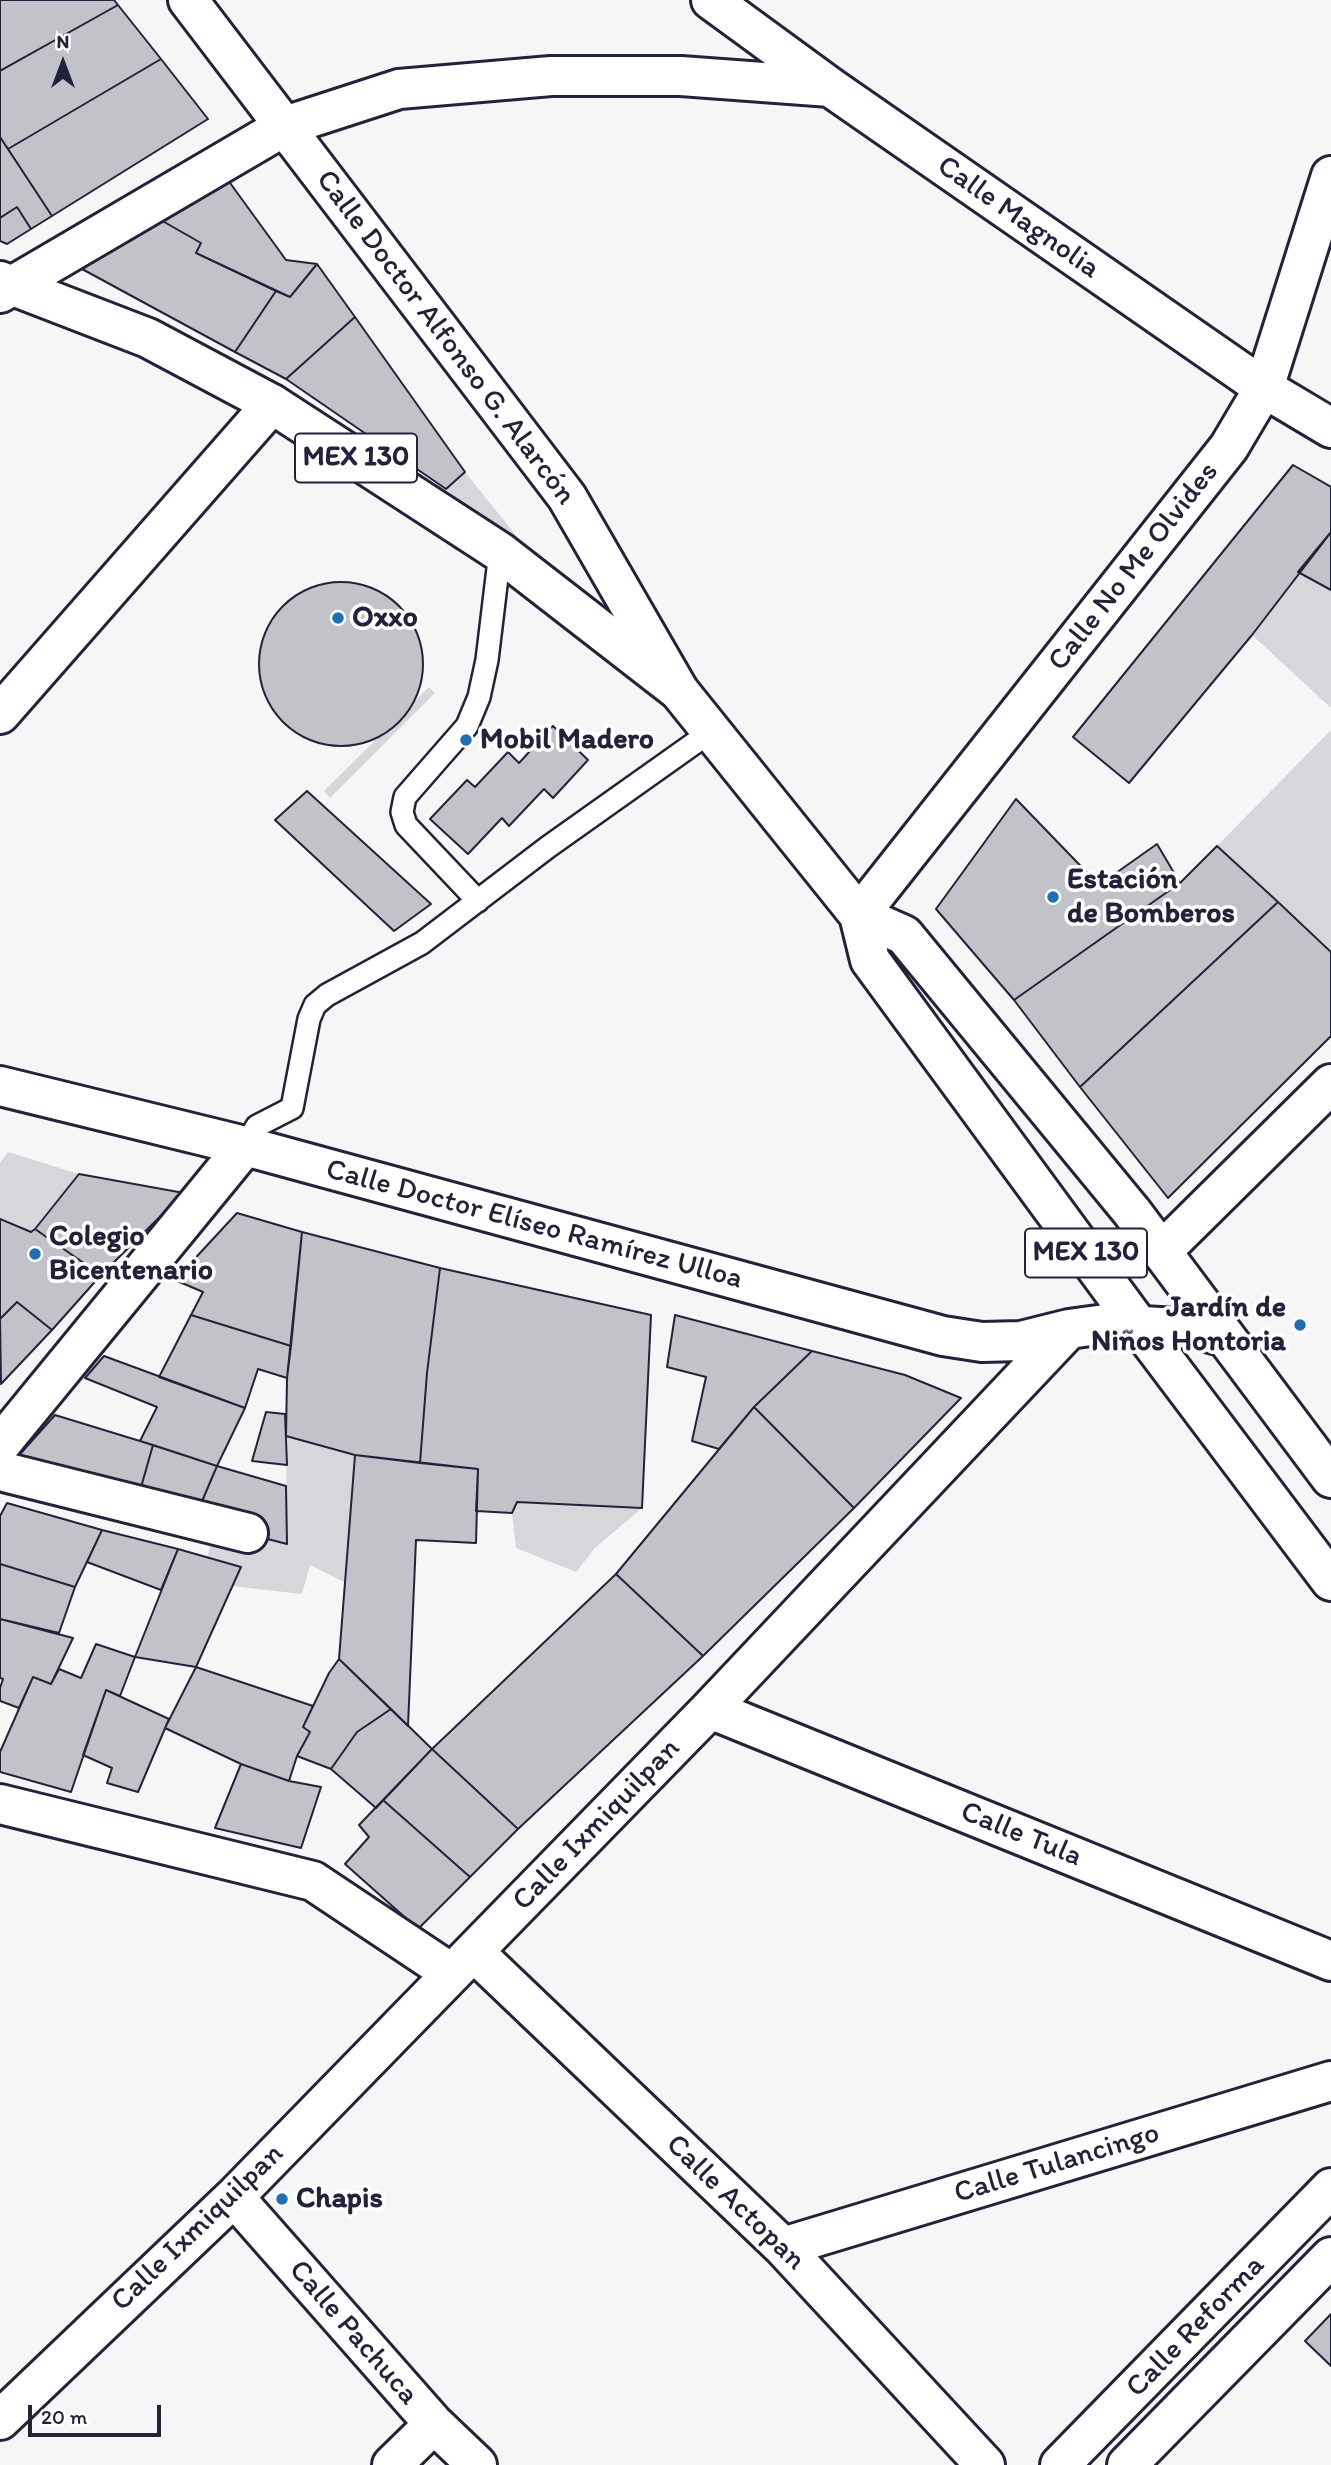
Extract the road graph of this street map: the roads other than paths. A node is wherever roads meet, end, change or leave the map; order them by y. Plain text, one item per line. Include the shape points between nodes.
1 (188, 0) edge
2 (710, 0) edge
3 (831, 87) junction
4 (285, 126) junction
5 (1331, 176) edge
6 (4, 286) edge
7 (1264, 388) junction
8 (272, 404) junction
9 (1331, 428) edge
10 (500, 552) junction
11 (679, 691) junction
12 (0, 714) edge
13 (713, 730) junction
14 (478, 901) junction
15 (859, 915) junction
16 (1331, 1084) edge
17 (0, 1086) edge
18 (246, 1146) junction
19 (1132, 1212) junction
20 (1083, 1249) junction
21 (1162, 1251) junction
22 (1138, 1325) junction
23 (1069, 1329) junction
24 (1225, 1337) junction
25 (0, 1445) edge
26 (0, 1471) edge
27 (1331, 1478) edge
28 (248, 1533) dead end
29 (1331, 1581) edge
30 (710, 1709) junction
31 (0, 1804) edge
32 (1331, 1961) edge
33 (462, 1962) junction
34 (1331, 2081) edge
35 (1331, 2188) edge
36 (234, 2197) junction
37 (783, 2247) junction
38 (1331, 2257) edge
39 (0, 2420) edge
40 (434, 2424) junction
41 (393, 2465) edge
42 (477, 2465) edge
43 (985, 2465) edge
44 (1060, 2465) edge
45 (1128, 2465) edge

1 - 4 street, Calle Doctor Alfonso G. Alarcón
2 - 3 street, Calle Magnolia
3 - 4 street via 681,76 551,76 399,89
3 - 7 street, Calle Magnolia
4 - 6 street
4 - 11 street, Calle Doctor Alfonso G. Alarcón via 567,497
5 - 7 street, Calle No Me Olvides
6 - 8 street, MEX 130 via 148,338
7 - 9 street, Calle Magnolia
7 - 15 street, Calle No Me Olvides via 1229,447
8 - 10 street, MEX 130
8 - 12 street
10 - 11 street, MEX 130
10 - 14 lane via 479,697 467,726 405,797 402,812 406,825
11 - 13 street, MEX 130
13 - 14 lane
13 - 15 street, MEX 130
14 - 18 lane via 422,943 315,1005 292,1108 257,1126
15 - 19 street, MEX 130 via 904,935
15 - 20 street, MEX 130 via 870,960
16 - 21 street
17 - 18 street, Calle Doctor Elíseo Ramírez Ulloa
18 - 23 street, Calle Doctor Elíseo Ramírez Ulloa via 943,1336 1021,1341
18 - 25 street
19 - 20 street
19 - 21 street, MEX 130
20 - 22 street, MEX 130
21 - 24 street, MEX 130
22 - 23 street
22 - 24 street via 1197,1329
22 - 29 street, MEX 130
23 - 30 street, Calle Ixmiquilpan
24 - 27 street, MEX 130
26 - 28 street
30 - 32 street, Calle Tula
30 - 33 street, Calle Ixmiquilpan
31 - 33 street, Calle Actopan via 313,1881
33 - 36 street, Calle Ixmiquilpan
33 - 37 street, Calle Actopan
34 - 37 street, Calle Tulancingo
35 - 44 street, Calle Reforma
36 - 39 street, Calle Ixmiquilpan
36 - 40 street, Calle Pachuca
37 - 43 street, Calle Actopan
38 - 45 street, Calle Reforma
40 - 41 street
40 - 42 street, Calle Pachuca

